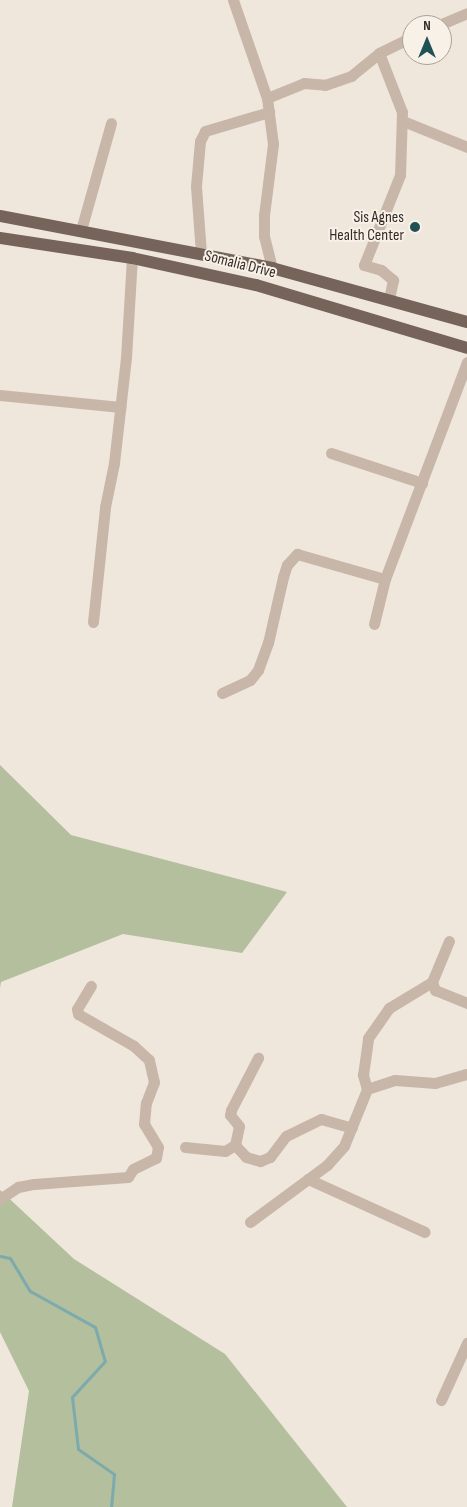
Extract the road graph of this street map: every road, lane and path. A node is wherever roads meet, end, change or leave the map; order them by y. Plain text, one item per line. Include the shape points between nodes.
1 (233, 0) edge
2 (467, 13) edge
3 (452, 19) edge
4 (402, 42) edge
5 (379, 54) junction
6 (267, 98) junction
7 (269, 112) junction
8 (403, 122) junction
9 (111, 124) dead end
10 (467, 147) edge
11 (0, 216) edge
12 (81, 230) junction
13 (0, 238) edge
14 (201, 253) junction
15 (132, 258) junction
16 (272, 268) junction
17 (389, 299) junction
18 (467, 322) edge
19 (467, 348) edge
20 (467, 362) edge
21 (0, 395) edge
22 (120, 407) junction
23 (331, 453) dead end
24 (422, 483) junction
25 (385, 579) junction
26 (93, 622) dead end
27 (374, 624) dead end
28 (222, 693) dead end
29 (449, 941) dead end
30 (432, 982) junction
31 (91, 986) dead end
32 (467, 1003) edge
33 (258, 1058) dead end
34 (467, 1074) edge
35 (367, 1089) junction
36 (352, 1128) junction
37 (235, 1145) junction
38 (185, 1147) dead end
39 (308, 1179) junction
40 (0, 1199) edge
41 (250, 1222) dead end
42 (425, 1232) dead end
43 (467, 1343) edge
44 (441, 1400) dead end

1 - 6 street
2 - 3 street
4 - 5 street
5 - 6 street via 351,76 325,85 304,83
5 - 8 street
6 - 7 street
7 - 14 street via 205,131 200,141 196,186
7 - 16 street via 273,144 264,236
8 - 10 street
8 - 17 street via 400,175 364,260 367,268 382,270 393,280
9 - 12 street
11 - 12 main road, Somalia Drive
12 - 14 main road, Somalia Drive
13 - 15 main road, Somalia Drive
14 - 16 main road, Somalia Drive
15 - 19 main road, Somalia Drive via 256,285
15 - 22 street via 131,305
16 - 17 main road, Somalia Drive
17 - 18 main road, Somalia Drive
20 - 24 street
21 - 22 street
22 - 26 street
23 - 24 street
24 - 25 street
25 - 27 street
25 - 28 street via 297,554 287,565 258,670 250,680
29 - 30 street
30 - 32 street via 435,990
30 - 35 street via 389,1008 368,1038 363,1075
31 - 40 street via 77,1009 78,1014 134,1046 148,1060 154,1082 146,1103 144,1124 158,1147 156,1158 133,1169 128,1176 34,1184 18,1187
33 - 37 street via 231,1110 230,1115 239,1126
34 - 35 street via 435,1083 395,1080
35 - 36 street
36 - 37 street via 321,1119 286,1136 270,1157 260,1161 246,1157
36 - 39 street via 344,1146
37 - 38 street via 225,1151
39 - 41 street
39 - 42 street
43 - 44 street

